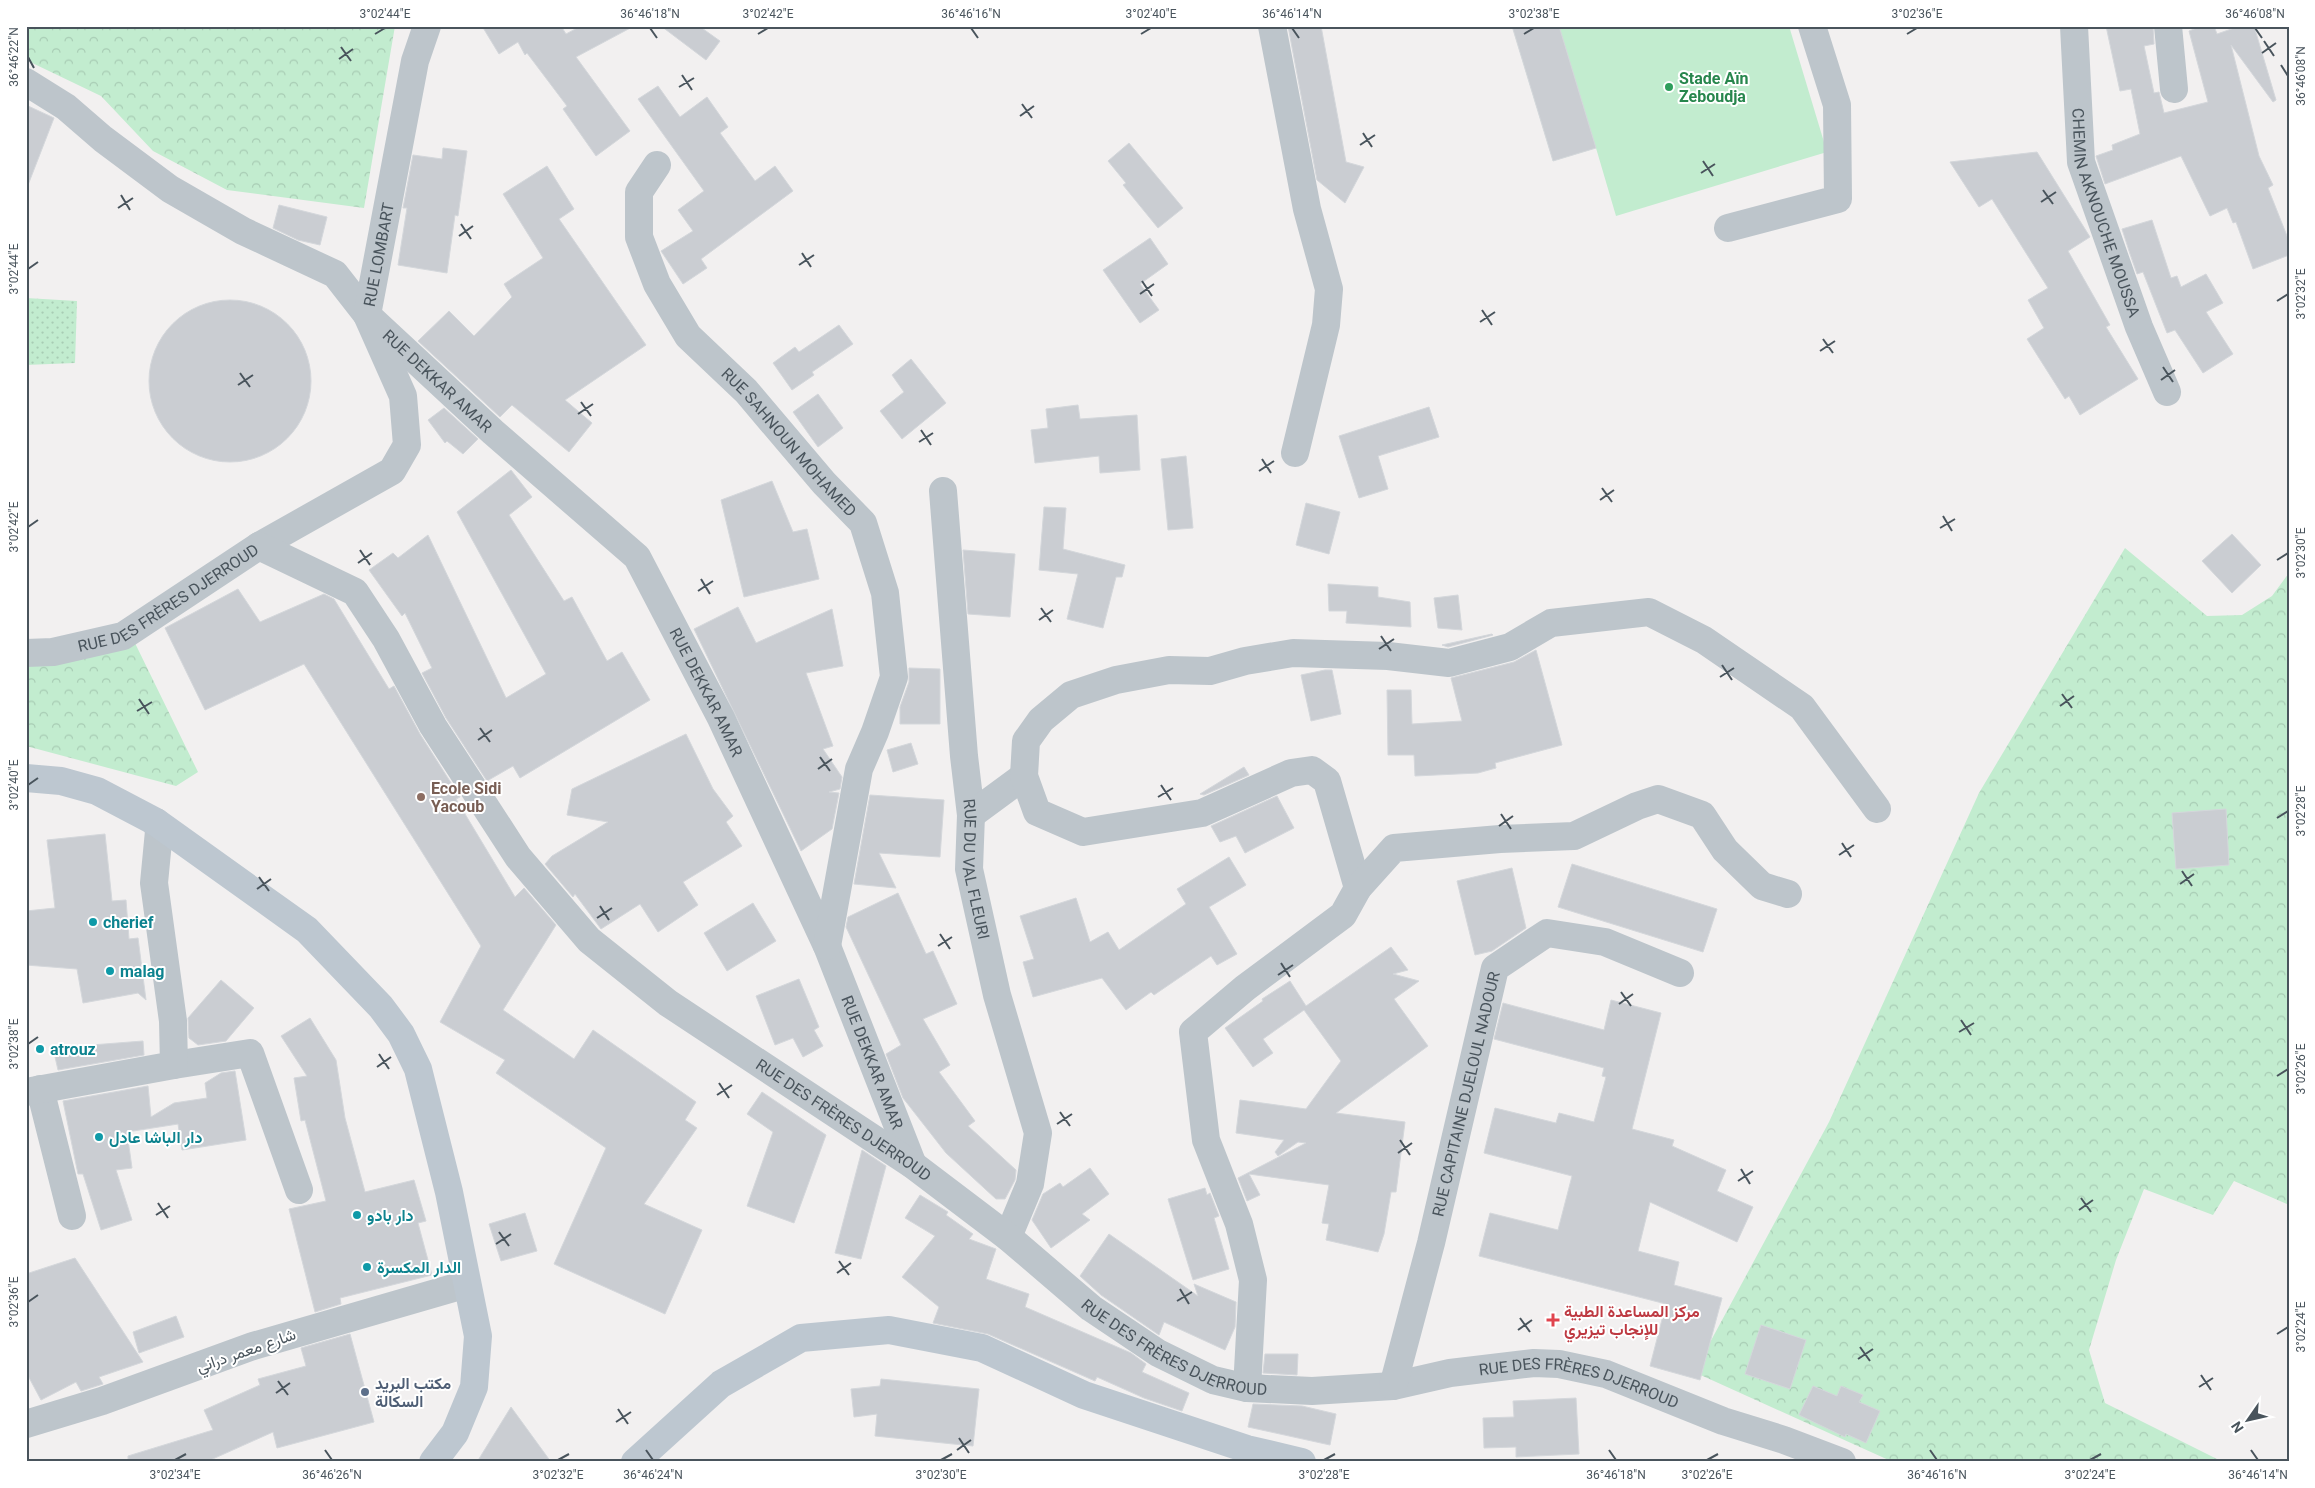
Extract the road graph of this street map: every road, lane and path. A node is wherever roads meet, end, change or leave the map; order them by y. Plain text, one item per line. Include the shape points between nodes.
1 (426, 26) edge
2 (1272, 26) edge
3 (1812, 26) edge
4 (2074, 26) edge
5 (2168, 26) edge
6 (26, 82) edge
7 (2174, 89) dead end
8 (657, 165) dead end
9 (1728, 228) dead end
10 (367, 315) junction
11 (2167, 392) dead end
12 (1295, 453) dead end
13 (943, 491) dead end
14 (258, 546) junction
15 (26, 653) edge
16 (1024, 776) junction
17 (26, 778) edge
18 (1877, 809) dead end
19 (971, 815) junction
20 (156, 822) junction
21 (1358, 888) junction
22 (1788, 894) dead end
23 (827, 946) junction
24 (1680, 973) dead end
25 (174, 1065) junction
26 (33, 1090) edge
27 (913, 1165) junction
28 (299, 1190) dead end
29 (72, 1216) dead end
30 (1008, 1236) junction
31 (467, 1284) junction
32 (1394, 1386) junction
33 (1247, 1388) junction
34 (26, 1424) edge
35 (433, 1462) edge
36 (635, 1462) edge
37 (1302, 1462) edge
38 (1842, 1462) edge

1 - 10 street, RUE LOMBART via 415,61
2 - 12 street via 1306,201 1329,289 1326,325
3 - 9 street via 1837,105 1838,199
4 - 11 street, CHEMIN AKNOUCHE MOUSSA via 2081,162 2139,327
5 - 7 street
6 - 10 street via 66,107 170,189 243,231 335,274
8 - 23 street, RUE SAHNOUN MOHAMED via 638,192 639,237 657,284 688,336 746,391 824,483 863,523 885,593 894,677 859,769
10 - 14 street, RUE LOMBART via 403,396 407,445 392,471
10 - 23 street, RUE DEKKAR AMAR via 493,432 638,557 721,718
13 - 19 street, RUE DU VAL FLEURI
14 - 15 street, RUE DES FRÈRES DJERROUD via 123,636 53,652
14 - 27 street, RUE DES FRÈRES DJERROUD via 354,592 518,857 590,940 668,1003
16 - 18 street via 1026,741 1041,720 1071,696 1116,680 1169,670 1210,671 1294,653 1449,662 1510,647 1550,623 1650,612 1704,640 1802,707
16 - 19 street
16 - 21 street via 1037,812 1083,832 1202,813 1291,773 1312,770 1327,781
17 - 20 main road via 61,781 97,792
19 - 30 street, RUE DU VAL FLEURI via 969,869 997,995 1038,1133 1030,1184
20 - 25 street via 159,831 154,883 173,1021
20 - 31 main road via 307,930 381,1006 400,1034 420,1075 449,1192
21 - 22 street via 1394,848 1574,836 1658,799 1702,815 1725,850 1762,886
21 - 33 street via 1343,915 1193,1032 1206,1140 1239,1224 1253,1280
23 - 27 street, RUE DEKKAR AMAR
24 - 32 street, RUE CAPITAINE DJELOUL NADOUR via 1605,942 1547,933 1495,968
25 - 26 street
25 - 28 street via 250,1053
26 - 29 street
27 - 30 street, RUE DES FRÈRES DJERROUD
30 - 33 street, RUE DES FRÈRES DJERROUD via 1091,1308 1158,1353 1214,1380
31 - 34 street, شارع معمر دراني via 253,1346 102,1401
31 - 35 main road via 478,1336 474,1387 455,1433
32 - 33 street, RUE DES FRÈRES DJERROUD via 1312,1392
32 - 38 street, RUE DES FRÈRES DJERROUD via 1450,1373 1534,1363 1567,1365 1606,1374 1724,1421
36 - 37 main road via 721,1384 801,1338 889,1330 982,1348 1084,1395 1247,1449

